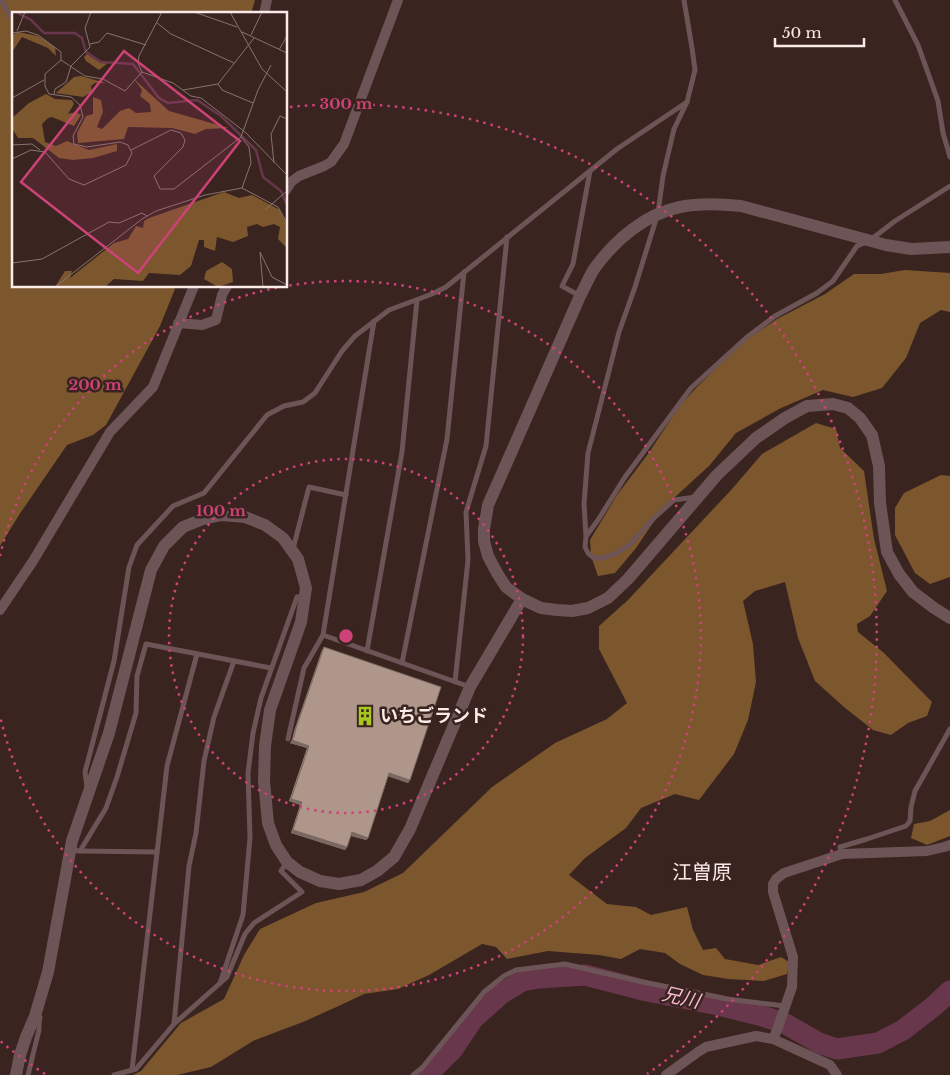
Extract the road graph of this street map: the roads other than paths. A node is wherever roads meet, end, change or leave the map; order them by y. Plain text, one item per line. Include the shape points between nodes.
1 (1, 0) edge
2 (398, 0) edge
3 (684, 0) edge
4 (895, 0) edge
5 (12, 19) edge
6 (687, 102) junction
7 (950, 157) edge
8 (590, 171) junction
9 (950, 186) edge
10 (288, 187) edge
11 (658, 213) junction
12 (507, 237) junction
13 (869, 241) junction
14 (950, 247) edge
15 (464, 272) junction
16 (193, 288) edge
17 (226, 288) edge
18 (580, 296) junction
19 (417, 300) junction
20 (374, 321) junction
21 (178, 323) junction
22 (346, 495) junction
23 (699, 496) junction
24 (586, 536) junction
25 (292, 551) junction
26 (305, 596) junction
27 (522, 599) junction
28 (0, 610) edge
29 (950, 618) edge
30 (323, 635) junction
31 (367, 651) junction
32 (197, 654) junction
33 (234, 661) junction
34 (402, 663) junction
35 (133, 667) junction
36 (271, 668) junction
37 (455, 682) junction
38 (470, 687) junction
39 (950, 729) edge
40 (288, 739) dead end
41 (88, 794) junction
42 (950, 845) edge
43 (75, 851) junction
44 (157, 852) junction
45 (842, 854) junction
46 (287, 862) junction
47 (48, 972) junction
48 (220, 983) junction
49 (786, 1006) junction
50 (174, 1024) junction
51 (775, 1034) junction
52 (132, 1070) junction
53 (16, 1075) edge
54 (28, 1075) edge
55 (114, 1075) edge
56 (414, 1075) edge
57 (666, 1075) edge
58 (837, 1075) edge

1 - 5 lane
2 - 10 street via 344,144 331,162 299,176
3 - 6 lane via 695,70
4 - 7 lane via 918,45 938,101
6 - 8 lane
6 - 11 lane via 674,129 662,176
8 - 12 lane
8 - 18 lane via 573,264 562,286
9 - 13 lane
11 - 13 street via 700,204 741,206
11 - 18 street via 624,235 608,252 593,270
11 - 24 lane via 619,332 588,453 584,504
12 - 15 lane
12 - 37 lane via 486,446 466,512 468,560
13 - 14 street via 911,249
13 - 24 lane via 857,246 833,280 747,337 691,388 624,477
15 - 19 lane via 446,287
15 - 34 lane via 447,439
16 - 21 street
17 - 21 street via 216,320 202,325
18 - 27 street via 488,505 484,529 488,556 506,587
19 - 20 lane via 389,310
19 - 31 lane via 402,452
20 - 22 lane
20 - 41 lane via 342,351 315,393 303,402 284,406 266,415 204,493 173,506 137,545 129,567 114,661 85,772
21 - 28 street via 153,387 110,432
22 - 25 lane via 309,487
22 - 30 lane
23 - 24 lane via 674,500 629,545 603,558 594,558 588,553
23 - 27 street via 608,598 588,608 572,611 542,608
23 - 29 street via 756,438 785,418 807,406 833,404 848,408 872,435 879,466 887,552 913,592
25 - 26 street via 298,559
25 - 35 street via 283,538 265,525 245,518 222,514 183,527 164,546 150,570
26 - 36 lane via 297,597
26 - 46 street via 301,622 270,710 265,746 268,823
27 - 38 street
30 - 31 lane
30 - 40 lane via 304,668
31 - 34 lane
32 - 33 lane
32 - 35 lane via 146,644
32 - 44 lane via 166,766
33 - 36 lane
33 - 50 lane via 214,717 204,761 196,833 188,866
34 - 37 lane
35 - 41 street
35 - 43 lane via 137,676 136,713 117,777 106,808
36 - 48 lane via 253,733 248,773 250,838 243,916
37 - 38 lane
38 - 46 street via 410,829 394,857 360,880 339,884 320,881
39 - 45 lane via 915,791 906,826 840,847
41 - 43 street
42 - 45 street via 927,851
43 - 44 lane
43 - 47 street
44 - 52 lane
45 - 49 street via 784,873 773,884 793,957 792,987
46 - 48 lane via 281,871 302,892 254,923 227,977
47 - 53 street
47 - 54 lane via 51,973 40,1030
48 - 50 lane
49 - 51 street
49 - 56 lane via 727,999 565,964 516,970 484,992
50 - 52 lane
51 - 57 street via 706,1047
51 - 58 street via 830,1065
52 - 55 lane

